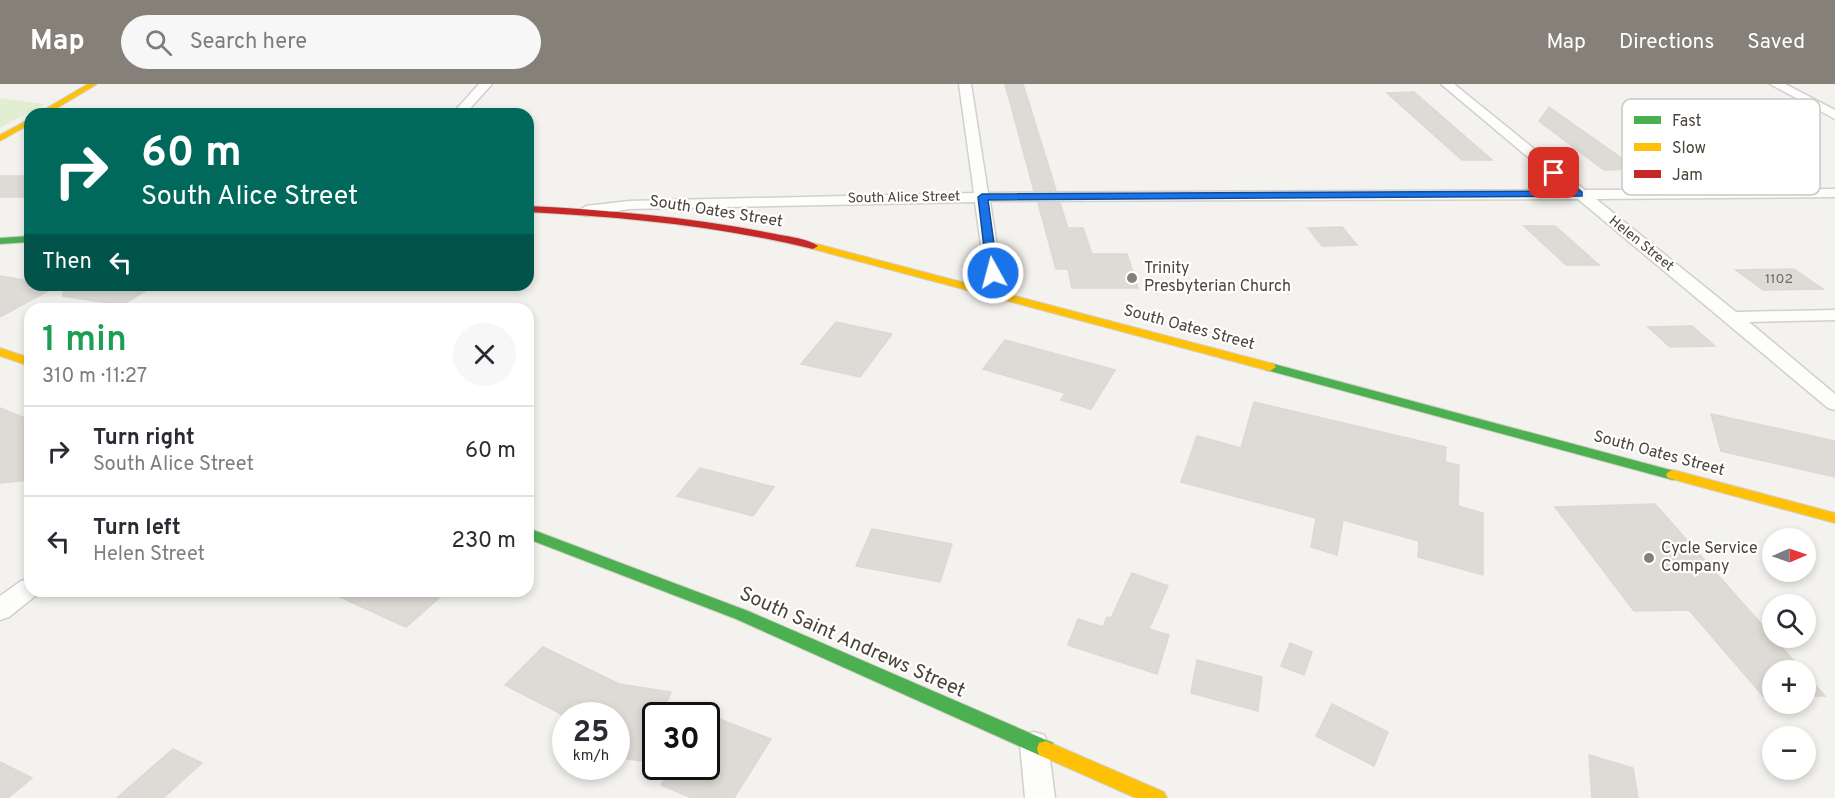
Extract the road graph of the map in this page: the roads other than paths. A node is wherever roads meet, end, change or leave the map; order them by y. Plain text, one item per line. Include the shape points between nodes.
1 (93, 84) edge
2 (486, 84) edge
3 (965, 84) edge
4 (1447, 84) edge
5 (1776, 84) edge
6 (1805, 99) edge
7 (1820, 107) edge
8 (51, 108) edge
9 (464, 108) edge
10 (1835, 115) edge
11 (24, 124) edge
12 (0, 138) edge
13 (1820, 193) edge
14 (1835, 193) edge
15 (1578, 194) junction
16 (1622, 194) edge
17 (982, 197) junction
18 (534, 210) edge
19 (586, 211) junction
20 (24, 240) edge
21 (0, 242) edge
22 (986, 291) junction
23 (1835, 315) edge
24 (1733, 317) junction
25 (0, 352) edge
26 (24, 360) edge
27 (1835, 405) edge
28 (1835, 518) edge
29 (534, 535) edge
30 (24, 592) edge
31 (0, 610) edge
32 (1034, 744) junction
33 (1040, 798) edge
34 (1157, 798) edge

1 - 8 main road
2 - 9 street
3 - 17 street
4 - 15 street, Helen Street
5 - 6 street
7 - 10 street
11 - 12 main road
13 - 14 street, South Alice Street
15 - 16 street, South Alice Street
15 - 17 street, South Alice Street
15 - 24 street, Helen Street
17 - 19 street, South Alice Street via 629,205
17 - 22 street via 993,273
18 - 19 main road, South Oates Street
19 - 22 main road, South Oates Street via 754,232
20 - 21 main road
22 - 28 main road, South Oates Street
23 - 24 street
24 - 27 street, Helen Street
25 - 26 main road
29 - 32 main road, South Saint Andrews Street via 742,615
30 - 31 street
32 - 33 street
32 - 34 main road, South Saint Andrews Street

